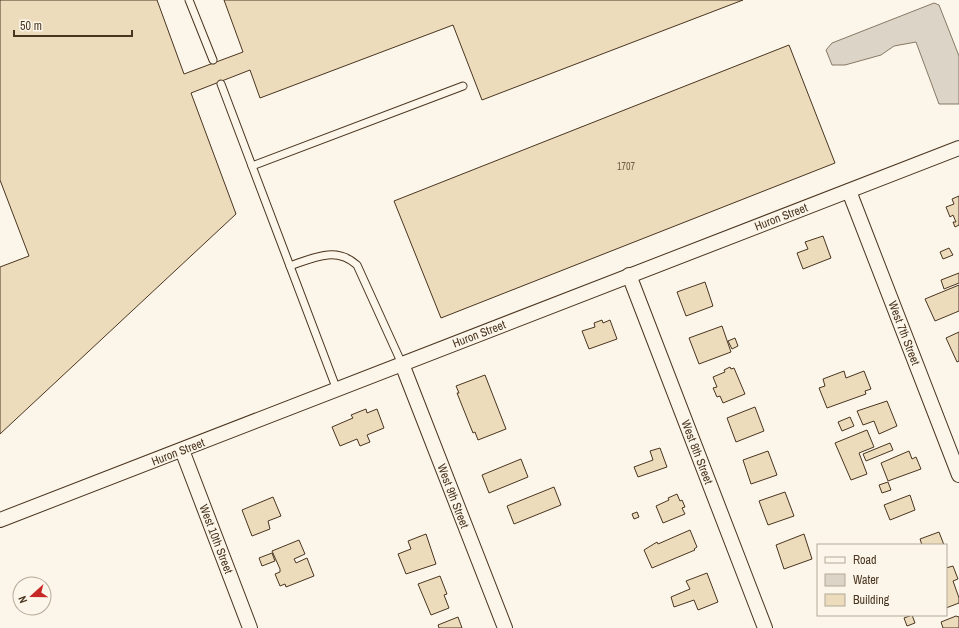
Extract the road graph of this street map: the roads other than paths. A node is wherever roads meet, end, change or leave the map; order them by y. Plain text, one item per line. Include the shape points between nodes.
1 (189, 0) edge
2 (213, 60) dead end
3 (221, 84) dead end
4 (463, 86) dead end
5 (959, 148) edge
6 (252, 166) junction
7 (849, 191) junction
8 (290, 266) junction
9 (629, 275) junction
10 (402, 364) junction
11 (337, 390) junction
12 (182, 450) junction
13 (959, 475) edge
14 (0, 520) edge
15 (250, 628) edge
16 (505, 628) edge
17 (765, 628) edge

1 - 2 lane
3 - 6 lane
4 - 6 lane
5 - 7 street, Huron Street
6 - 8 lane
7 - 9 street, Huron Street
7 - 13 street, West 7th Street
8 - 10 lane via 322,254 348,257 357,265
8 - 11 lane
9 - 10 street, Huron Street
9 - 17 street, West 8th Street
10 - 11 street, Huron Street
10 - 16 street, West 9th Street
11 - 12 street, Huron Street
12 - 14 street, Huron Street
12 - 15 street, West 10th Street

